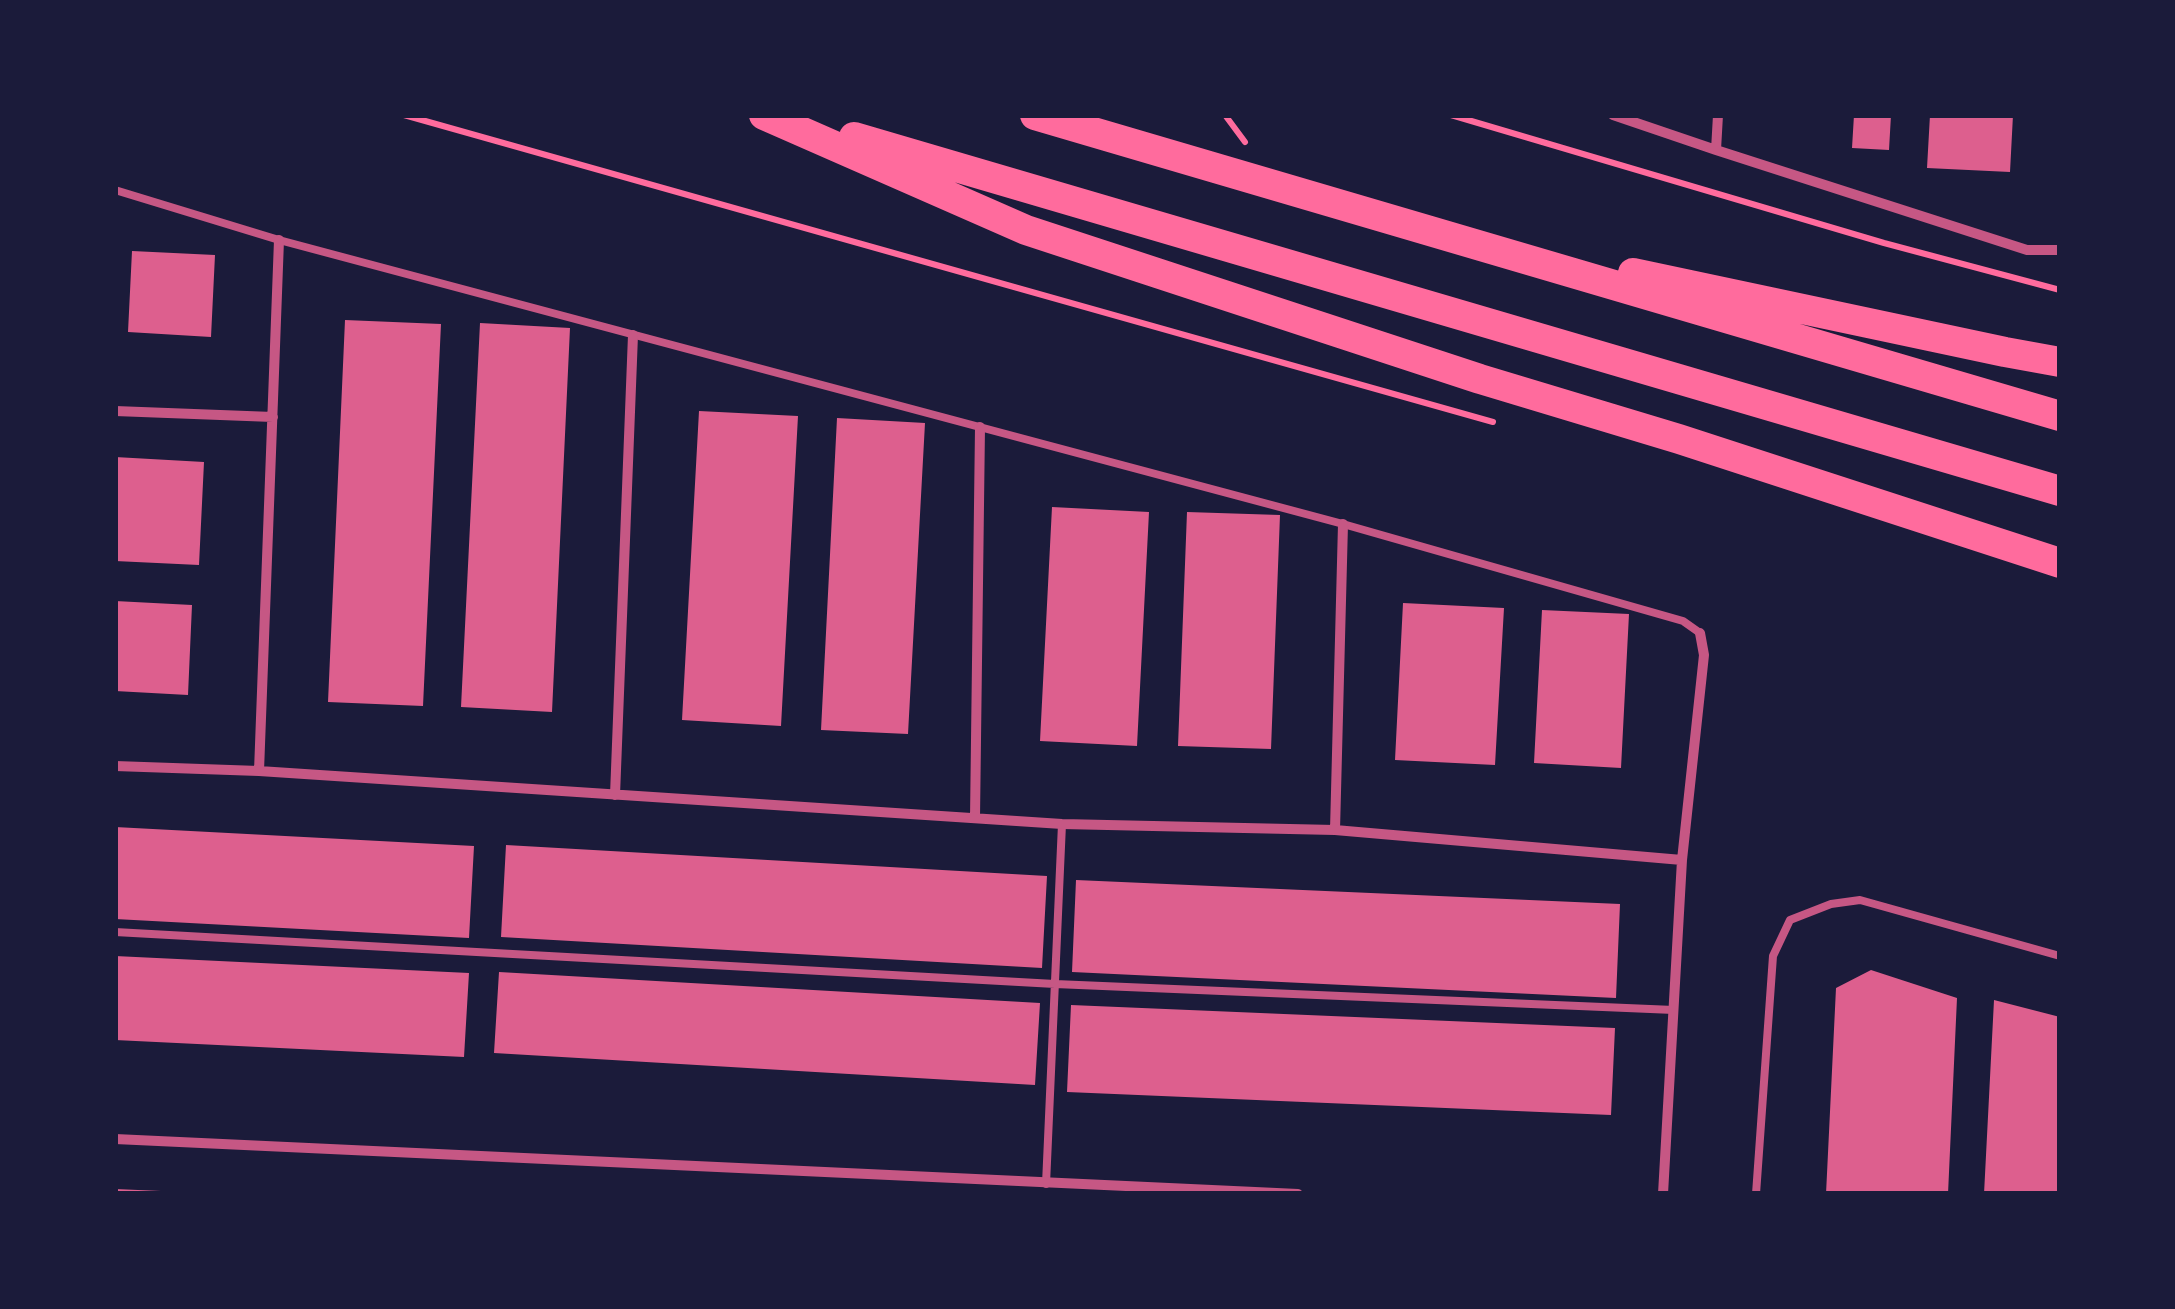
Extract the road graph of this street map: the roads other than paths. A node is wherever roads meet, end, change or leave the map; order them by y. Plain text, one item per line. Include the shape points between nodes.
1 (764, 115) edge
2 (778, 115) edge
3 (1035, 115) edge
4 (1613, 115) edge
5 (1718, 115) edge
6 (1716, 150) junction
7 (115, 190) edge
8 (1429, 231) junction
9 (278, 240) junction
10 (2060, 250) edge
11 (634, 334) junction
12 (2060, 362) edge
13 (115, 412) edge
14 (2060, 416) edge
15 (273, 418) junction
16 (980, 427) junction
17 (2060, 491) edge
18 (1343, 524) junction
19 (2060, 563) edge
20 (1700, 633) joint
21 (115, 766) edge
22 (259, 772) junction
23 (615, 794) junction
24 (975, 818) junction
25 (1062, 824) junction
26 (1335, 830) junction
27 (1682, 860) junction
28 (115, 932) edge
29 (2060, 956) edge
30 (1055, 984) junction
31 (1674, 1010) junction
32 (115, 1139) edge
33 (1046, 1184) junction
34 (1298, 1194) edge
35 (1663, 1194) edge
36 (1756, 1194) edge

1 - 19 highway via 1026,230
2 - 17 highway
3 - 8 highway
4 - 6 street
5 - 6 street
6 - 10 street via 2027,250
7 - 9 lane
8 - 12 highway
8 - 14 highway
9 - 11 lane
9 - 15 street
11 - 16 lane
11 - 23 street
13 - 15 street
15 - 22 street
16 - 18 lane
16 - 24 street
18 - 20 lane via 1683,621
18 - 26 street
20 - 27 street via 1704,655
21 - 22 street
22 - 23 street
23 - 24 street
24 - 25 street
25 - 26 street
25 - 30 lane
26 - 27 street
27 - 31 street
28 - 30 lane
29 - 36 lane via 1860,900 1790,920 1773,956
30 - 31 lane
30 - 33 lane
31 - 35 street
32 - 33 street
33 - 34 street

